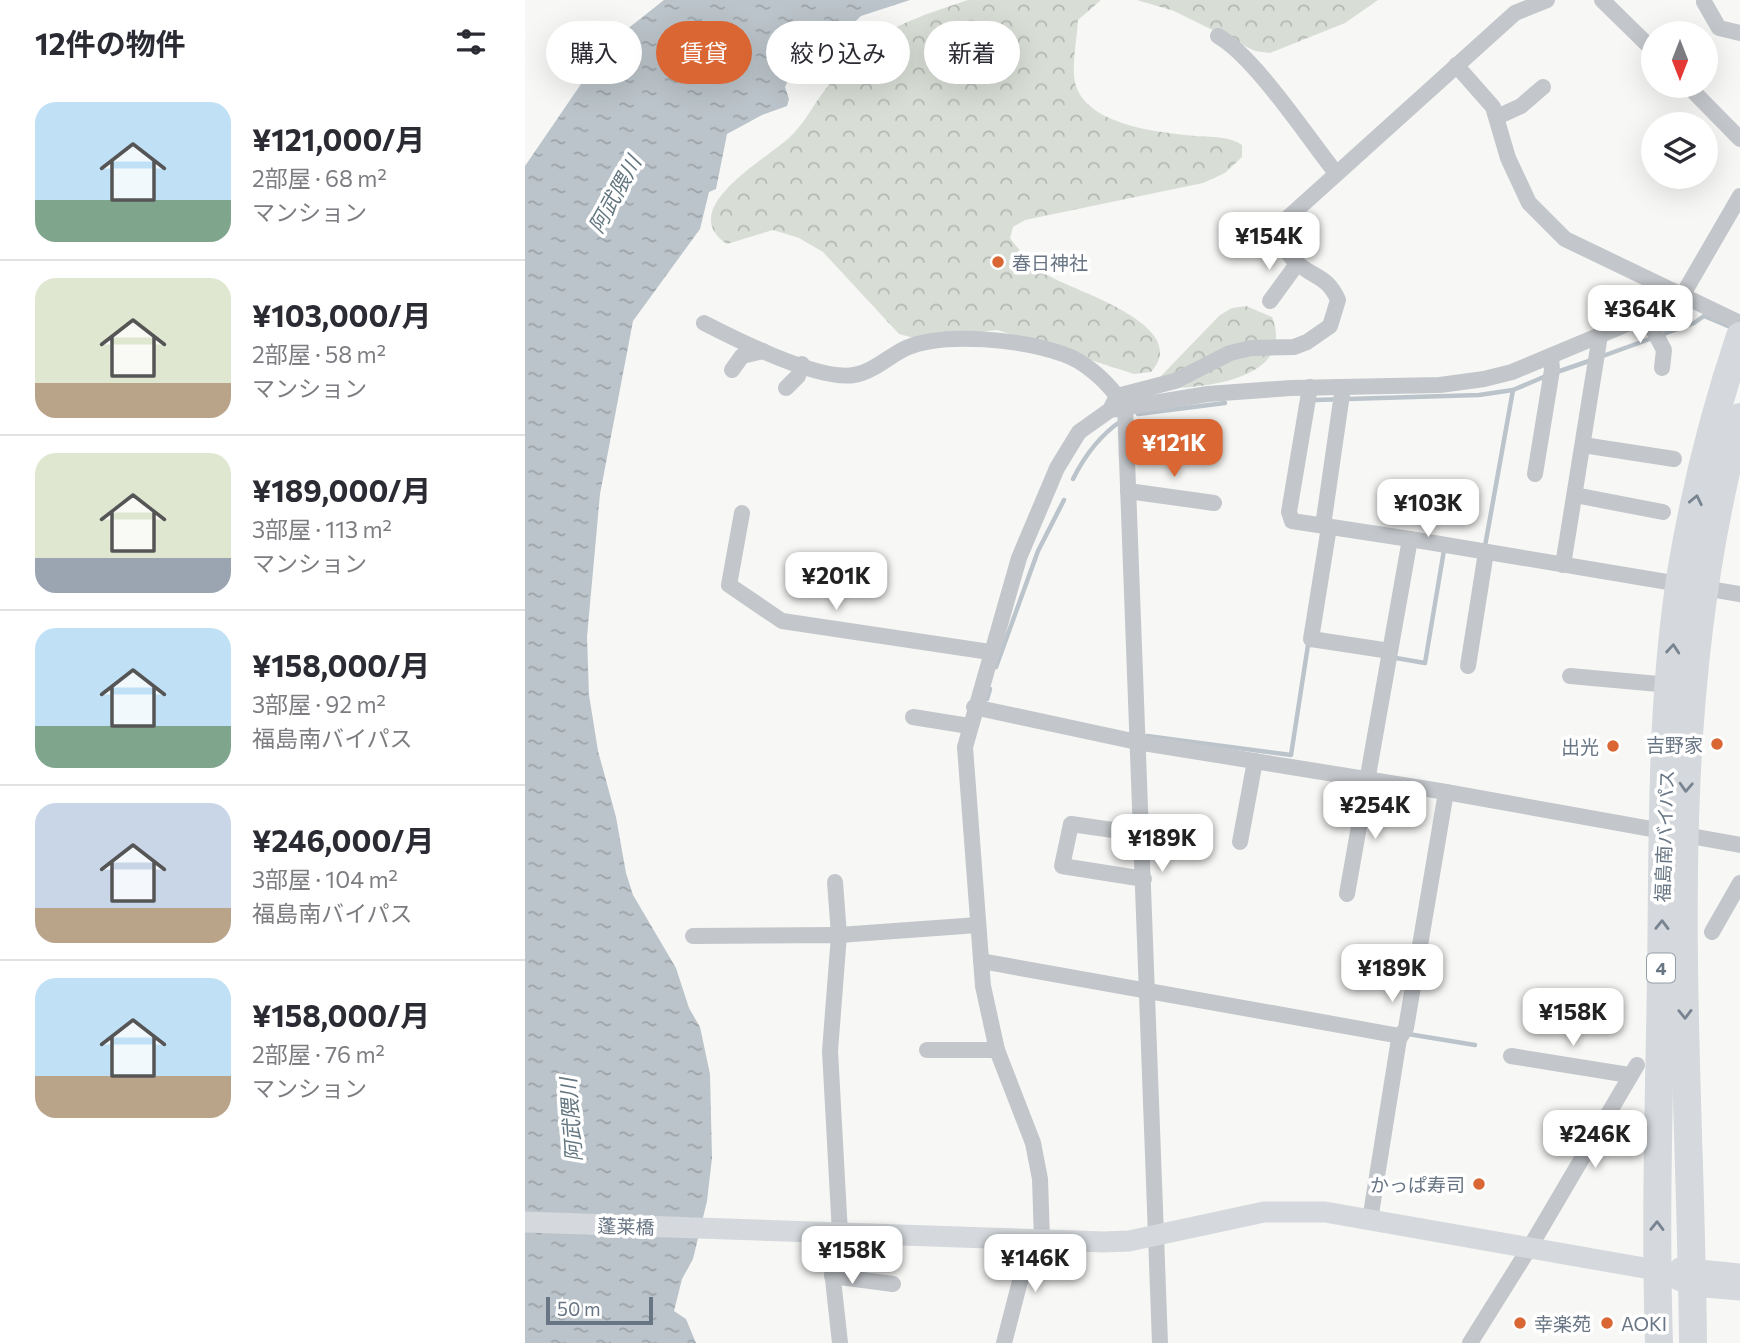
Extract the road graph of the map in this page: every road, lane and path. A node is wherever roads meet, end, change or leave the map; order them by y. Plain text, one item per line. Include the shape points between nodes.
1 (1547, 0) edge
2 (1602, 0) edge
3 (1704, 2) dead end
4 (1511, 7) edge
5 (1740, 33) edge
6 (1218, 36) dead end
7 (1641, 38) edge
8 (1456, 65) junction
9 (1543, 87) dead end
10 (1700, 98) edge
11 (1497, 117) junction
12 (1740, 139) edge
13 (1336, 173) junction
14 (1740, 196) edge
15 (1297, 264) junction
16 (1682, 296) junction
17 (1270, 301) dead end
18 (1646, 316) junction
19 (704, 323) dead end
20 (1740, 323) edge
21 (1600, 335) junction
22 (1740, 337) edge
23 (763, 351) junction
24 (1551, 356) junction
25 (802, 364) junction
26 (1662, 368) dead end
27 (732, 370) dead end
28 (1310, 387) junction
29 (1343, 387) junction
30 (786, 388) dead end
31 (1118, 404) junction
32 (1740, 417) edge
33 (1583, 444) junction
34 (1674, 459) dead end
35 (1535, 474) dead end
36 (1128, 491) junction
37 (1575, 495) junction
38 (1214, 503) dead end
39 (1664, 512) dead end
40 (742, 513) dead end
41 (1326, 526) junction
42 (1410, 539) junction
43 (1486, 552) junction
44 (1563, 565) junction
45 (1692, 582) junction
46 (1740, 594) edge
47 (1390, 651) junction
48 (990, 652) junction
49 (1468, 666) dead end
50 (1570, 676) dead end
51 (1670, 685) junction
52 (975, 707) junction
53 (913, 718) dead end
54 (969, 726) junction
55 (1137, 742) junction
56 (1255, 761) junction
57 (1368, 780) junction
58 (1446, 792) junction
59 (1141, 834) junction
60 (1673, 834) junction
61 (1240, 842) dead end
62 (1740, 845) edge
63 (1144, 879) junction
64 (835, 882) dead end
65 (1740, 883) edge
66 (1347, 894) dead end
67 (978, 925) junction
68 (1712, 932) dead end
69 (839, 934) junction
70 (693, 936) dead end
71 (981, 961) junction
72 (1149, 992) junction
73 (1400, 1037) junction
74 (927, 1050) dead end
75 (997, 1050) junction
76 (1511, 1056) dead end
77 (1370, 1220) junction
78 (525, 1222) edge
79 (834, 1234) junction
80 (1158, 1234) junction
81 (1035, 1240) junction
82 (1530, 1247) junction
83 (1657, 1270) junction
84 (1740, 1274) edge
85 (832, 1276) junction
86 (1693, 1277) junction
87 (893, 1284) dead end
88 (1740, 1290) edge
89 (840, 1343) edge
90 (1004, 1343) edge
91 (1160, 1343) edge
92 (1469, 1343) edge
93 (1659, 1343) edge
94 (1693, 1343) edge

1 - 4 street
2 - 7 street
3 - 5 street via 1719,28
4 - 8 street
6 - 13 street via 1248,62
8 - 11 street
8 - 13 street
9 - 11 street via 1521,106
10 - 12 street
11 - 16 street via 1517,181 1548,223 1565,239
13 - 15 street via 1275,234
14 - 16 street
15 - 17 street
15 - 31 street via 1331,286 1338,300 1330,326 1320,336 1294,347 1230,353
16 - 18 street
16 - 20 street
18 - 21 street
18 - 26 street via 1664,350
19 - 23 street
21 - 24 street
21 - 33 street
45 -> 22 highway, 福島南バイパス / 4 via 1706,455
23 - 25 street
23 - 27 street via 742,356
24 - 29 street via 1484,379
24 - 35 street
25 - 30 street
25 - 31 street via 834,375 855,375 906,348 939,340 993,341 1065,354 1093,372
28 - 29 street
28 - 31 street
28 - 41 street via 1289,512 1292,521
29 - 41 street
31 - 36 street
31 - 48 street via 1079,432 1057,468 1019,558
32 - 45 highway, 福島南バイパス / 4
33 - 34 street
33 - 37 street
36 - 38 street
36 - 55 street
37 - 39 street
37 - 44 street
40 - 48 street via 729,585 782,621
41 - 42 street
41 - 47 street via 1311,639
42 - 43 street
42 - 47 street
43 - 44 street
43 - 49 street
44 - 46 street
51 -> 45 highway, 福島南バイパス / 4
45 -> 60 highway, 福島南バイパス / 4
47 - 57 street
48 - 52 street
50 - 51 street
51 - 60 highway, 福島南バイパス / 4
52 - 54 street
52 - 55 street
53 - 54 street
54 - 67 street via 965,766
55 - 56 street
55 - 59 street
56 - 57 street
56 - 61 street
57 - 58 street
57 - 66 street
58 - 60 street
58 - 73 street via 1406,1028
59 - 63 street
59 - 63 street via 1071,824 1062,866
60 - 62 street
83 -> 60 highway, 福島南バイパス / 4
60 -> 86 highway, 福島南バイパス / 4
63 - 72 street
64 - 69 street
65 - 68 street
67 - 69 street
67 - 71 street
69 - 70 street
69 - 79 street via 830,1051
71 - 72 street
71 - 75 street
72 - 73 street
72 - 80 street
73 - 77 street
74 - 75 street
75 - 81 street via 1033,1143 1041,1179
76 - 82 street via 1633,1070
77 - 80 street, 蓬莱橋 via 1325,1212 1264,1212
77 - 82 street, 蓬莱橋
78 - 79 street, 蓬莱橋
79 - 81 street, 蓬莱橋
79 - 85 street
80 - 81 street, 蓬莱橋 via 1117,1241
80 - 91 street
81 - 90 street
82 - 83 street, 蓬莱橋
82 - 92 street
83 - 86 street, 蓬莱橋
83 - 93 highway, 福島南バイパス / 4
84 - 86 street
85 - 87 street
85 - 89 street
86 - 88 street
86 - 94 highway, 福島南バイパス / 4

